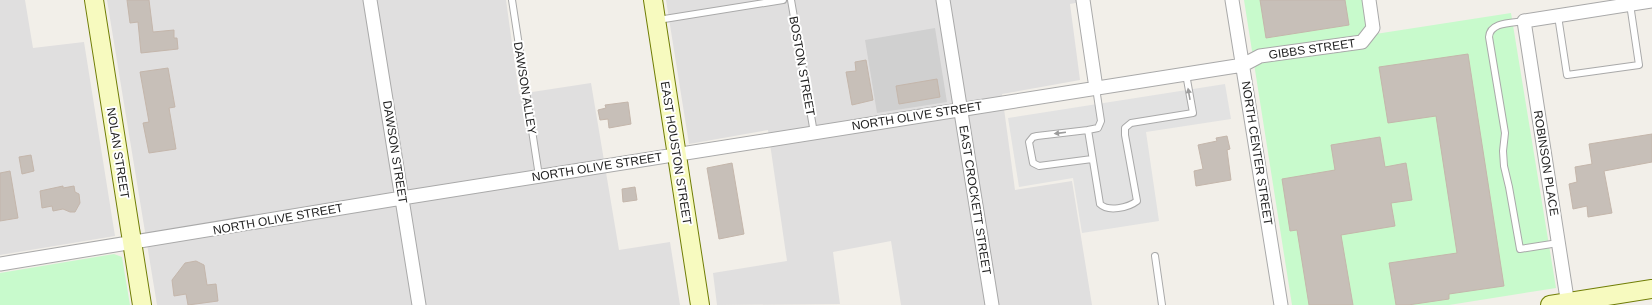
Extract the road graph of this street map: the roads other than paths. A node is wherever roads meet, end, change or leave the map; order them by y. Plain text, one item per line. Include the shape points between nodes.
1 (94, 0) edge
2 (370, 0) edge
3 (512, 0) edge
4 (653, 0) edge
5 (783, 0) edge
6 (791, 0) edge
7 (943, 0) edge
8 (1083, 0) edge
9 (1232, 0) edge
10 (1369, 0) edge
11 (1652, 1) edge
12 (1630, 4) junction
13 (1558, 16) junction
14 (656, 20) junction
15 (1524, 21) junction
16 (1243, 65) junction
17 (1186, 74) junction
18 (1096, 88) junction
19 (961, 110) junction
20 (1088, 130) junction
21 (814, 133) junction
22 (677, 154) junction
23 (1092, 160) junction
24 (539, 176) junction
25 (402, 198) junction
26 (1558, 242) junction
27 (132, 244) junction
28 (1155, 256) dead end
29 (0, 264) edge
30 (1652, 289) edge
31 (1568, 304) edge
32 (142, 305) edge
33 (419, 305) edge
34 (700, 305) edge
35 (992, 305) edge
36 (1162, 305) edge
37 (1281, 305) edge
38 (1550, 305) edge

1 - 27 main road, NOLAN STREET
2 - 25 street, DAWSON STREET
3 - 24 lane, DAWSON ALLEY
4 - 14 main road, EAST HOUSTON STREET
5 - 14 lane
6 - 21 lane, BOSTON STREET
7 - 19 street, EAST CROCKETT STREET
8 - 18 street
9 - 16 street, NORTH CENTER STREET
10 - 16 street, GIBBS STREET via 1372,28 1362,42 1260,56
11 - 12 street
12 - 13 street
12 - 13 lane via 1639,65 1567,75
13 - 15 street
14 - 22 main road, EAST HOUSTON STREET
15 - 26 street, ROBINSON PLACE
15 - 26 lane via 1495,26 1489,32 1505,133 1504,166 1520,249
16 - 17 street, NORTH OLIVE STREET
16 - 37 street, NORTH CENTER STREET
17 - 18 street, NORTH OLIVE STREET
23 -> 17 lane via 1100,204 1104,208 1112,209 1137,201 1125,128 1131,123 1192,113
18 - 19 street, NORTH OLIVE STREET
18 - 20 lane via 1101,121 1098,128
19 - 21 street, NORTH OLIVE STREET
19 - 35 street, EAST CROCKETT STREET
20 - 23 lane
20 -> 23 lane via 1033,138 1029,142 1031,159 1039,166
21 - 22 street, NORTH OLIVE STREET
22 - 24 street, NORTH OLIVE STREET
22 - 34 main road, EAST HOUSTON STREET
24 - 25 street, NORTH OLIVE STREET
25 - 27 street, NORTH OLIVE STREET
25 - 33 street, DAWSON STREET
26 - 31 street, ROBINSON PLACE
27 - 29 street, NORTH OLIVE STREET
27 - 32 main road, NOLAN STREET
28 - 36 lane
30 - 31 main road
31 - 38 main road

